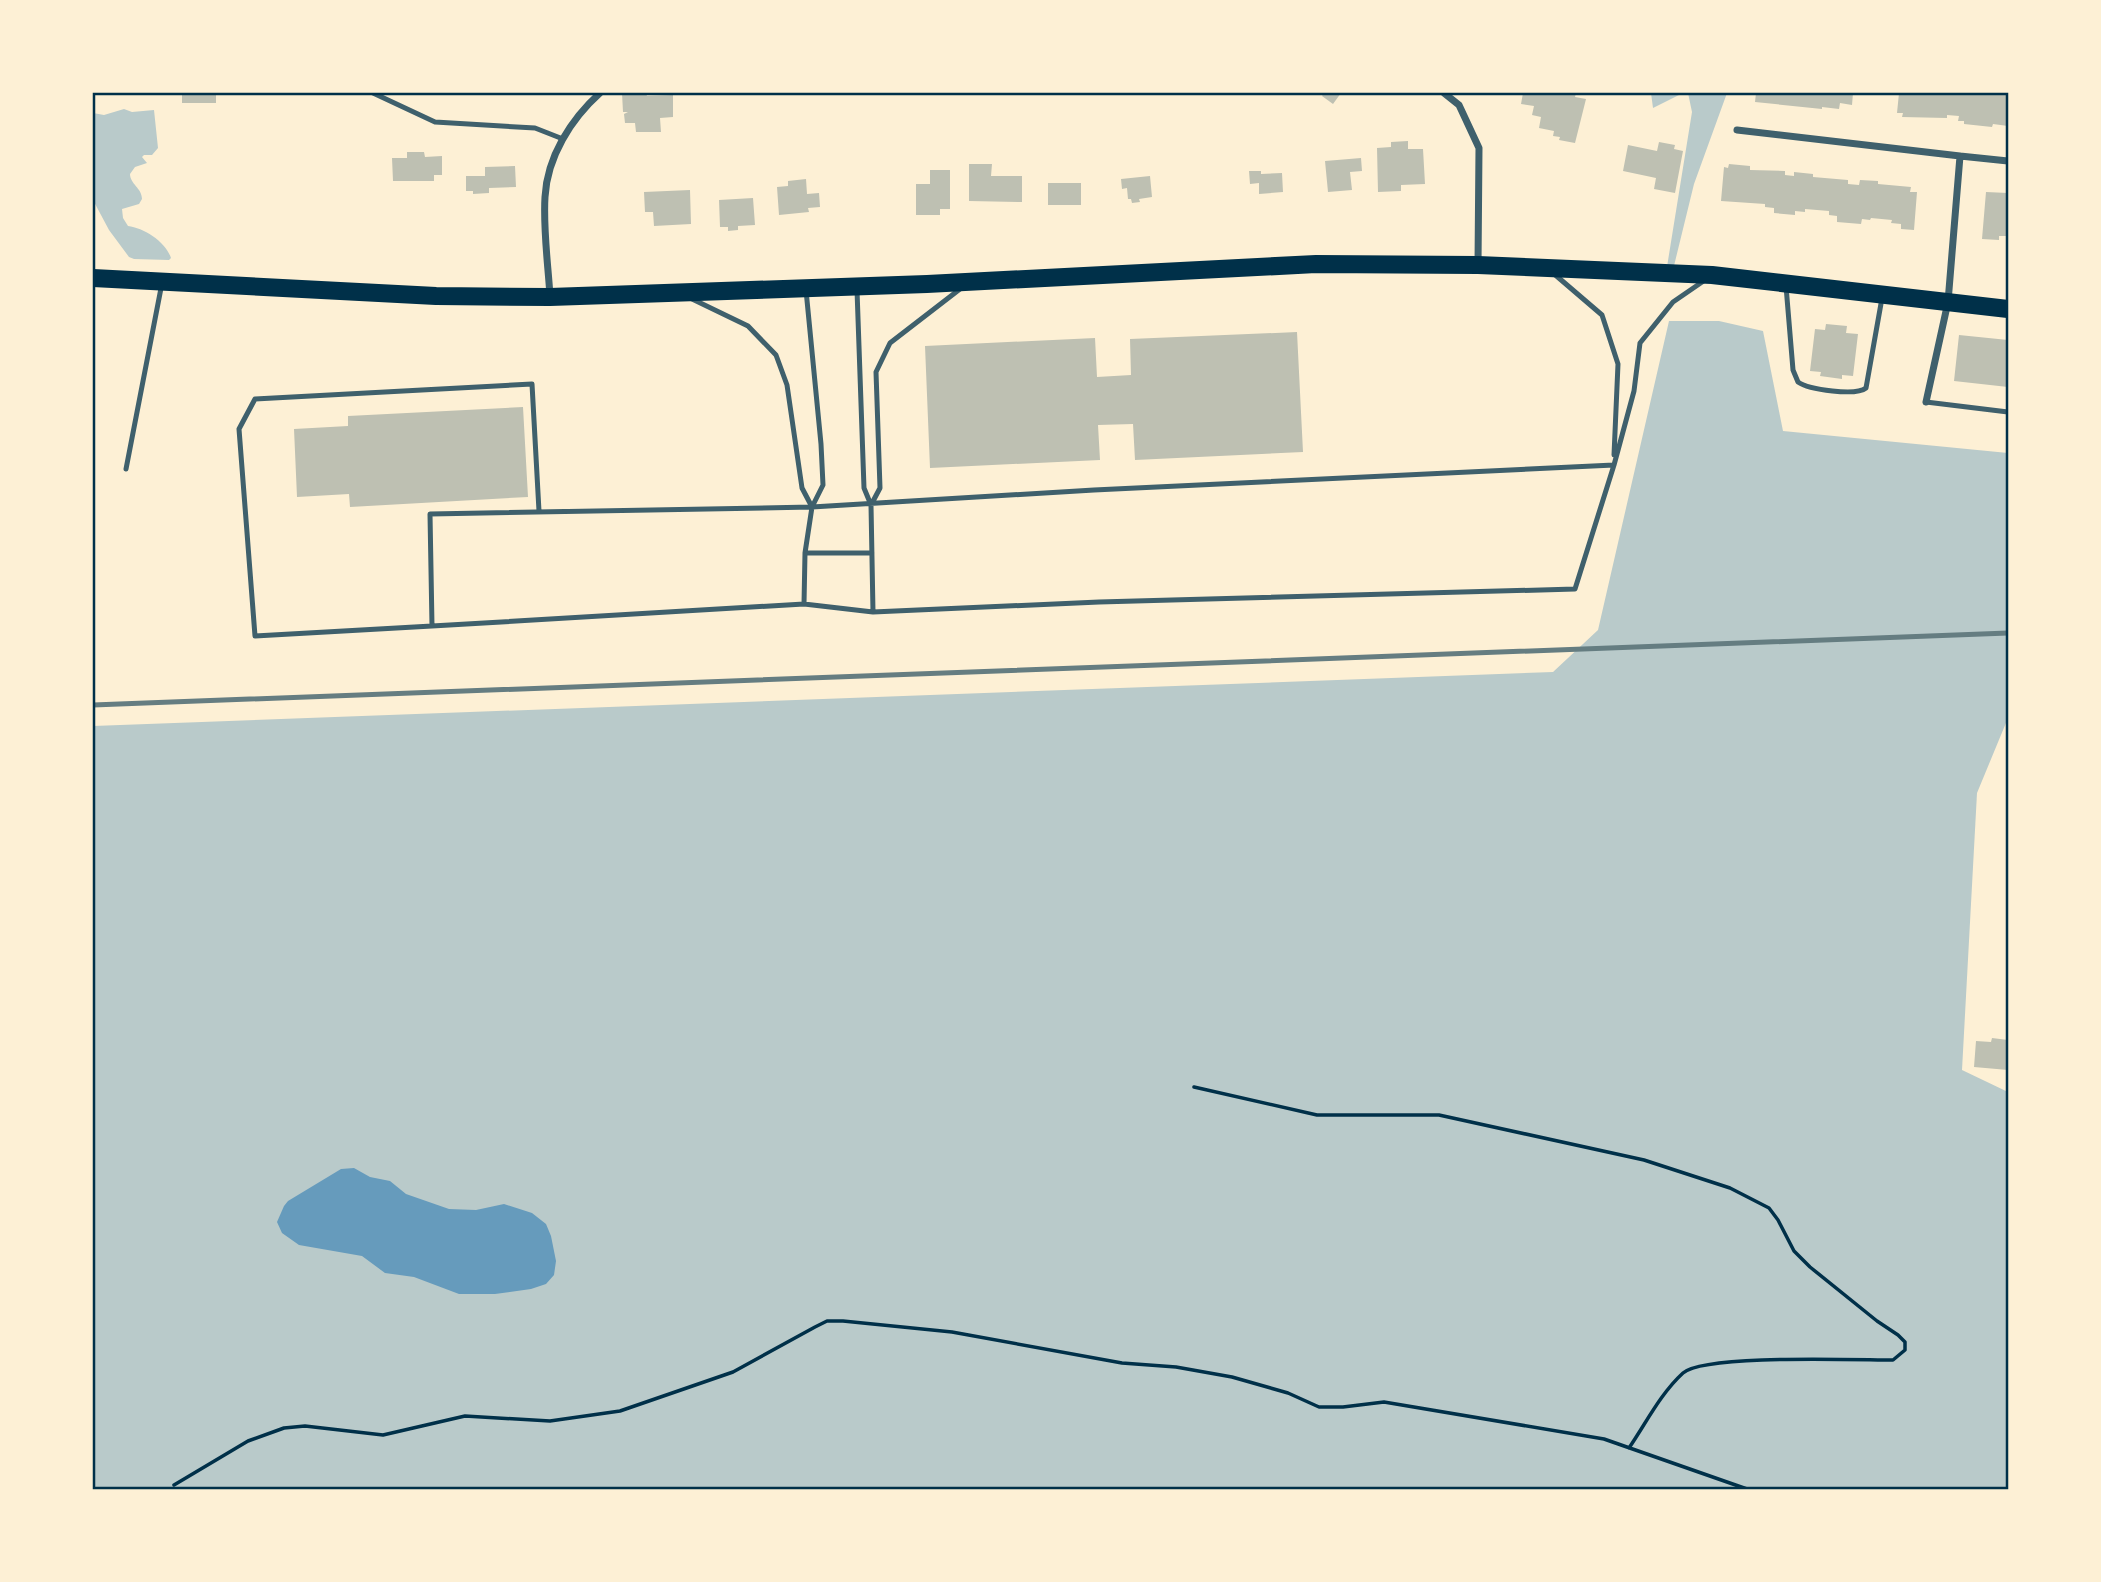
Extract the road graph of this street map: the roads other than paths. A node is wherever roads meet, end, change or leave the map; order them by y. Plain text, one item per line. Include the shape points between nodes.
1 (373, 93) edge
2 (600, 93) edge
3 (1444, 93) edge
4 (1737, 130) dead end
5 (563, 139) junction
6 (1960, 156) junction
7 (2008, 161) edge
8 (1478, 265) junction
9 (1548, 269) junction
10 (1712, 275) junction
11 (93, 278) edge
12 (162, 281) junction
13 (968, 282) junction
14 (1786, 283) junction
15 (857, 287) junction
16 (806, 289) junction
17 (680, 294) junction
18 (1883, 294) junction
19 (550, 297) junction
20 (1948, 302) junction
21 (2008, 309) edge
22 (1926, 402) joint
23 (2008, 412) edge
24 (1614, 465) junction
25 (125, 469) dead end
26 (871, 505) junction
27 (812, 508) junction
28 (539, 511) junction
29 (805, 553) junction
30 (872, 553) junction
31 (804, 604) junction
32 (873, 612) junction
33 (432, 626) junction

1 - 5 lane via 435,122 535,128
2 - 5 street
3 - 8 street via 1459,105 1479,148
4 - 6 street
5 - 19 street via 545,197
6 - 7 street
6 - 20 street
8 - 9 main road
8 - 13 main road via 1316,264
9 - 10 main road
9 - 24 lane via 1602,315 1618,364
10 - 14 main road
10 - 24 lane via 1673,302 1640,343 1634,391
11 - 12 main road
12 - 19 main road via 436,296
12 - 25 lane
13 - 15 main road
13 - 26 lane via 890,344 876,372 880,488
14 - 18 main road
14 - 18 lane via 1794,376 1802,386 1856,393 1866,388
15 - 16 main road
15 - 26 lane via 864,488
16 - 17 main road
16 - 27 lane via 821,444 822,485
17 - 19 main road
17 - 27 lane via 748,326 776,355 787,385 802,488
18 - 20 main road
20 - 21 main road
20 - 22 street
22 - 23 lane
24 - 26 lane
24 - 32 lane via 1575,589
26 - 27 lane
26 - 30 lane
27 - 28 lane
27 - 29 lane
28 - 33 lane via 430,513
28 - 33 lane via 533,384 255,399 239,429 255,636
29 - 30 lane
29 - 31 lane
30 - 32 lane
31 - 32 lane
31 - 33 lane

